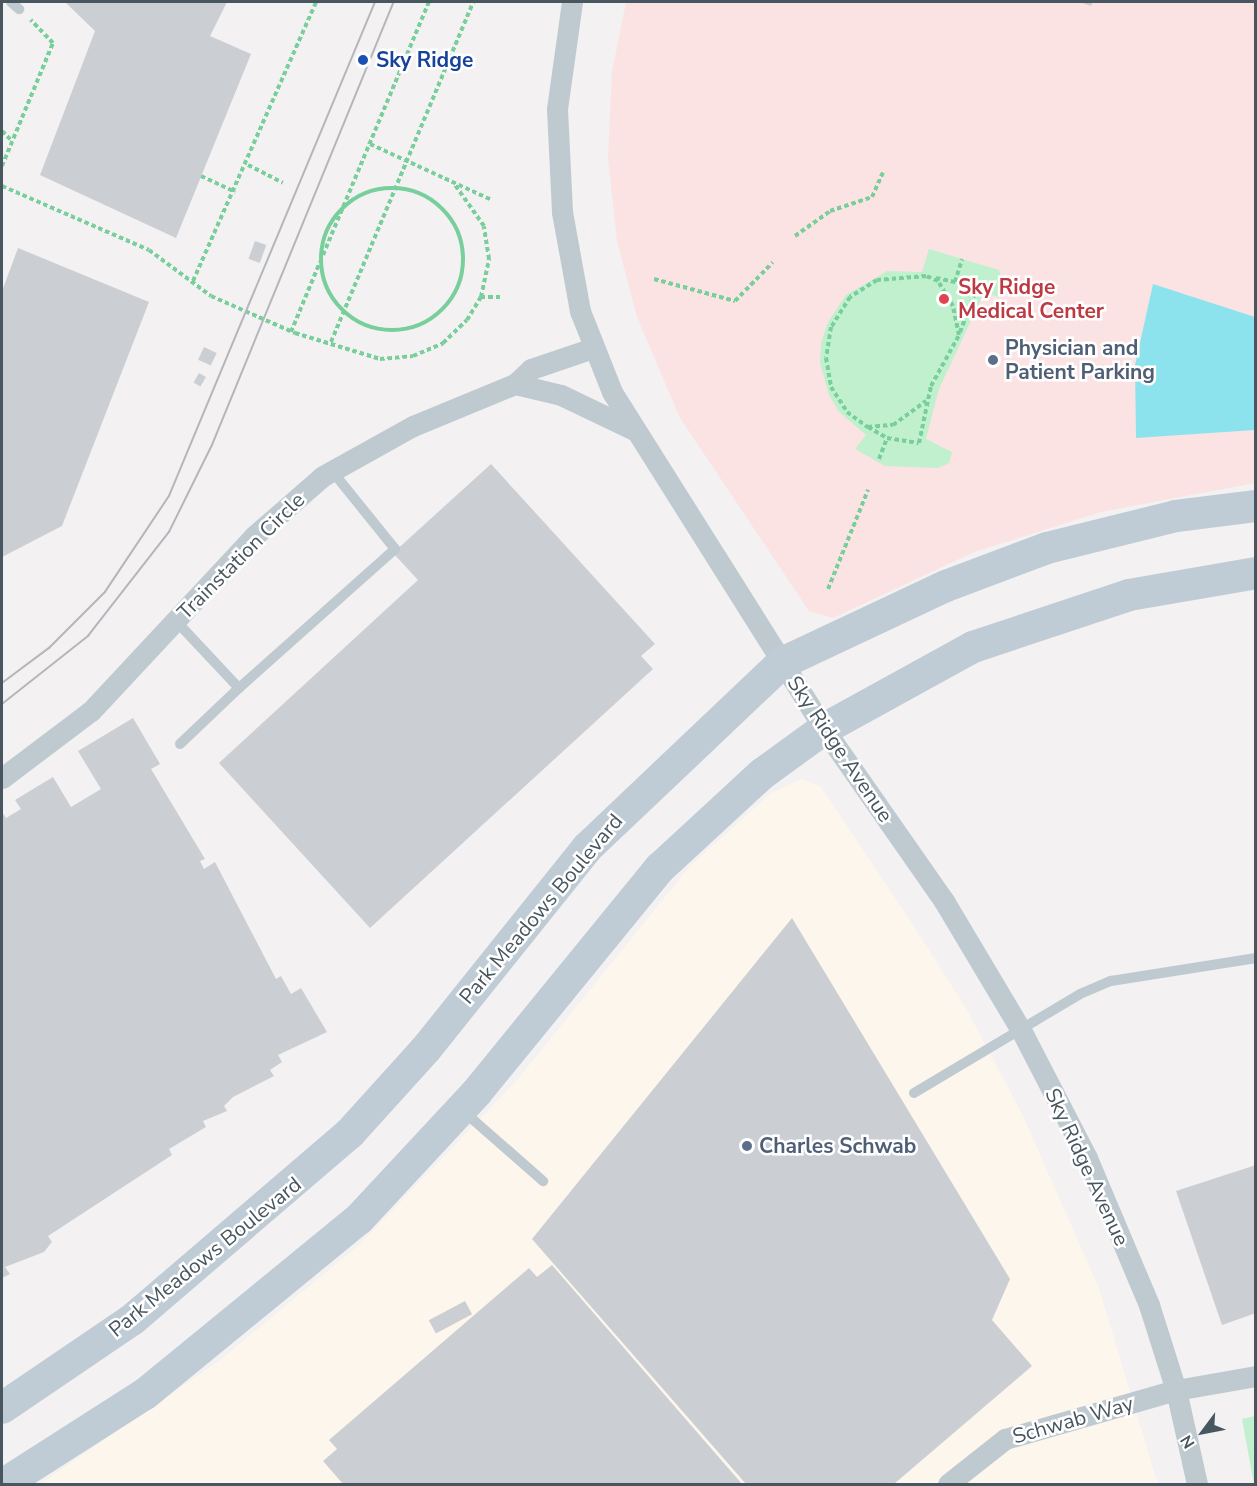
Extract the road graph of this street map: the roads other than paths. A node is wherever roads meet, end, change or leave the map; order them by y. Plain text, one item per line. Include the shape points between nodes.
1 (572, 2) edge
2 (593, 348) junction
3 (515, 384) junction
4 (636, 431) junction
5 (332, 471) junction
6 (1256, 506) edge
7 (1256, 573) edge
8 (176, 621) junction
9 (782, 663) junction
10 (239, 688) junction
11 (824, 729) junction
12 (180, 744) dead end
13 (2, 778) edge
14 (1256, 958) edge
15 (1022, 1032) junction
16 (914, 1093) dead end
17 (462, 1110) junction
18 (543, 1181) dead end
19 (1256, 1376) edge
20 (1176, 1390) junction
21 (2, 1408) edge
22 (4, 1485) edge
23 (948, 1485) edge
24 (1197, 1485) edge

1 - 2 street, Sky Ridge Avenue via 557,108 557,160 569,261
2 - 3 street, Trainstation Circle via 531,369
2 - 4 street, Sky Ridge Avenue
3 - 4 street via 561,395
3 - 5 street, Trainstation Circle via 413,426
4 - 9 street, Sky Ridge Avenue
5 - 8 street, Trainstation Circle via 254,536
5 - 10 lane via 395,549
6 - 9 main road, Park Meadows Boulevard via 1176,516 1047,548 946,586
7 - 11 main road via 1187,582 1067,612 925,670
8 - 10 lane
8 - 13 street, Trainstation Circle via 78,723
9 - 11 street, Sky Ridge Avenue
9 - 21 main road, Park Meadows Boulevard via 587,848 426,1049 350,1133 133,1319
10 - 12 lane
11 - 15 street, Sky Ridge Avenue via 944,901
11 - 17 main road via 745,789 660,868
14 - 15 lane via 1111,981 1080,994
15 - 16 lane
15 - 20 street, Sky Ridge Avenue via 1087,1158 1149,1305
17 - 18 lane
17 - 22 main road via 358,1219 230,1328 145,1394
19 - 20 street, Schwab Way
20 - 23 street, Schwab Way via 1005,1439
20 - 24 street, Sky Ridge Avenue

